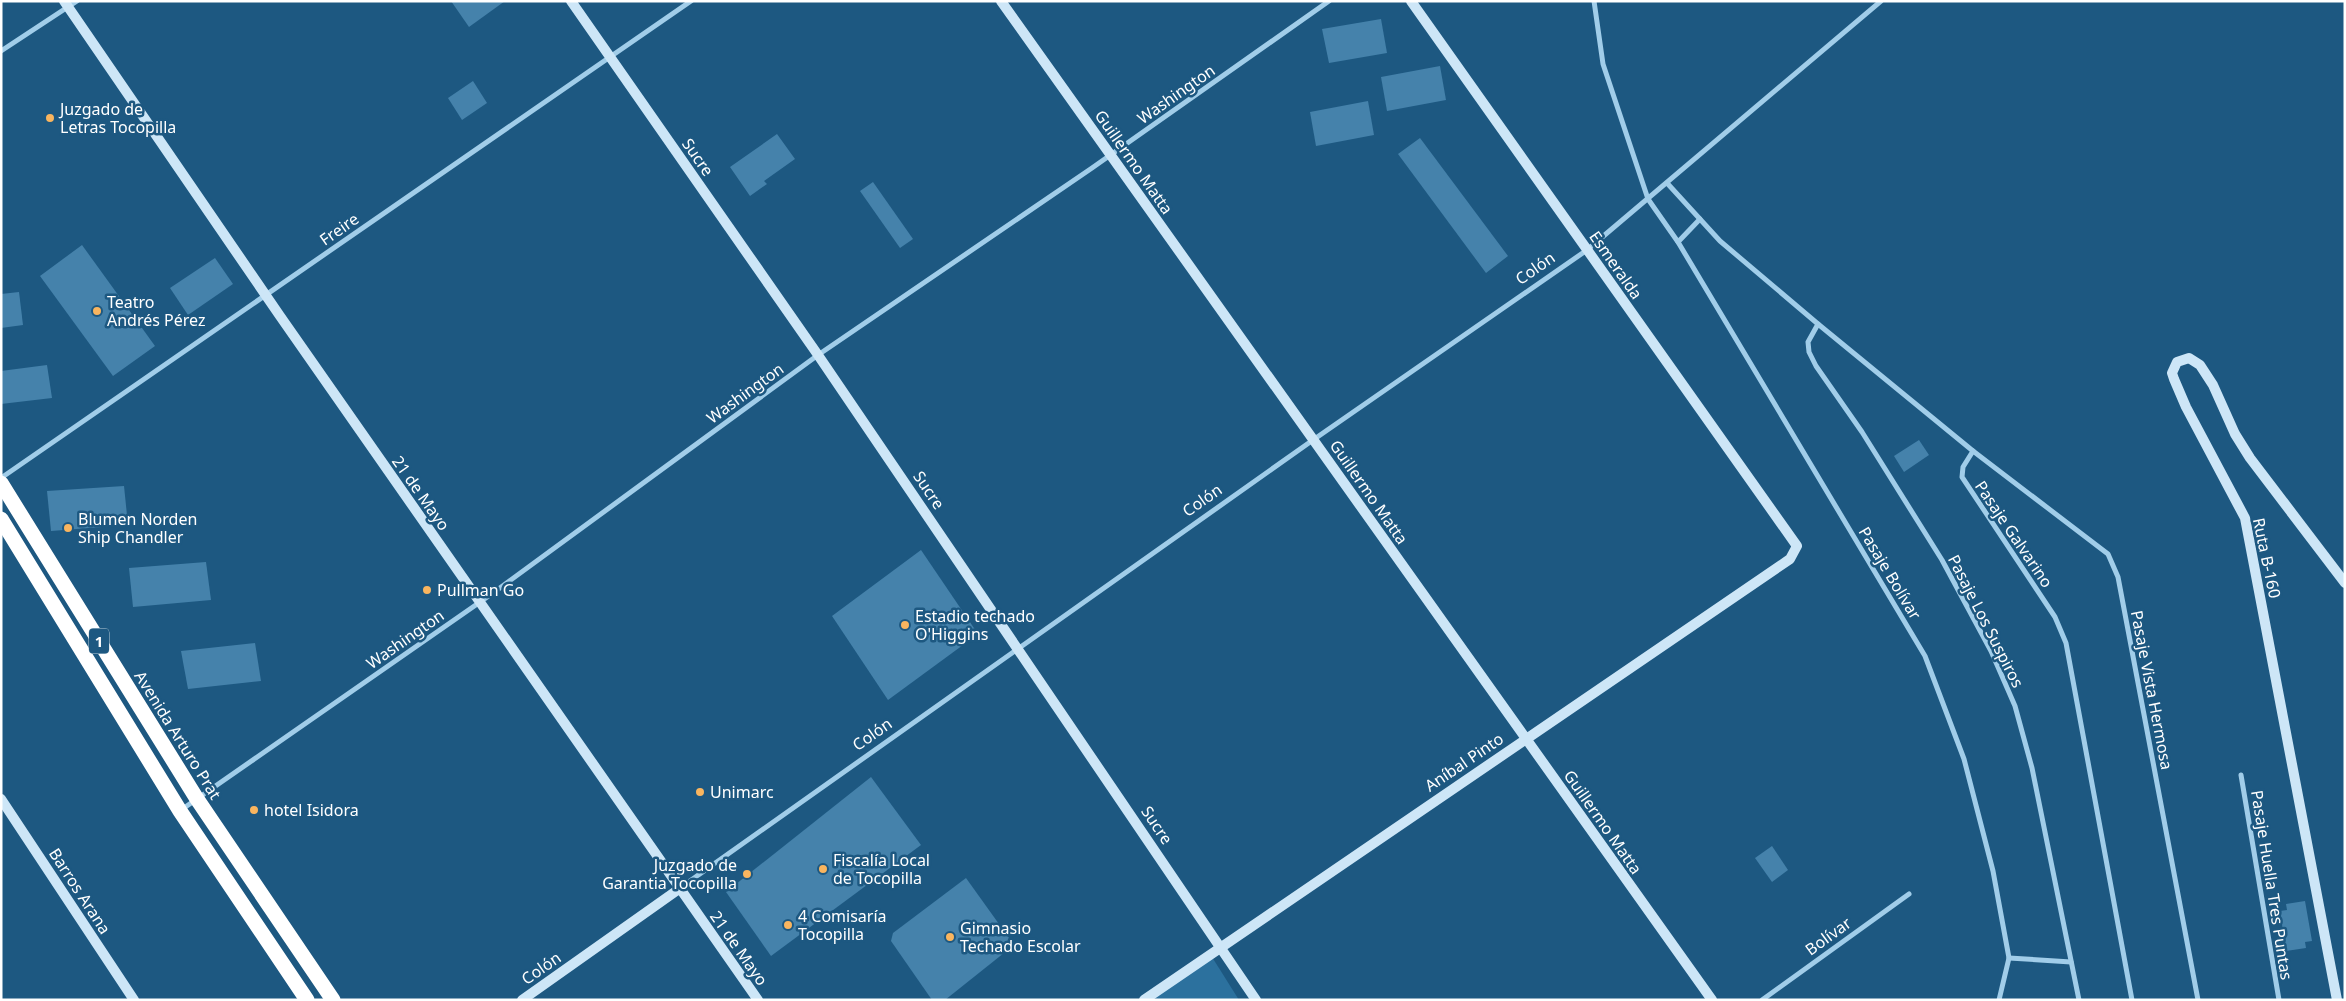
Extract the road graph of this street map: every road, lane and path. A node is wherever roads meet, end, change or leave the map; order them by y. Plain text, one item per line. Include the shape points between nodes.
1 (571, 1) edge
2 (691, 1) edge
3 (1001, 1) edge
4 (1329, 1) edge
5 (1411, 1) edge
6 (1594, 1) edge
7 (1881, 1) edge
8 (70, 3) edge
9 (1, 52) edge
10 (610, 57) junction
11 (1111, 156) junction
12 (1667, 183) junction
13 (1648, 199) junction
14 (1700, 219) junction
15 (1678, 242) junction
16 (1587, 250) junction
17 (266, 295) junction
18 (1818, 324) junction
19 (818, 355) junction
20 (1313, 440) junction
21 (1973, 451) junction
22 (1, 478) edge
23 (1, 483) edge
24 (1, 519) edge
25 (1797, 546) joint
26 (2345, 583) edge
27 (479, 603) junction
28 (1019, 648) junction
29 (1526, 738) junction
30 (2242, 775) dead end
31 (1, 798) edge
32 (197, 799) junction
33 (180, 811) junction
34 (679, 889) junction
35 (1909, 894) dead end
36 (1221, 948) junction
37 (2008, 958) junction
38 (2071, 962) junction
39 (134, 1000) edge
40 (307, 1000) edge
41 (333, 1000) edge
42 (522, 1000) edge
43 (758, 1000) edge
44 (1144, 1000) edge
45 (1256, 1000) edge
46 (1712, 1000) edge
47 (1762, 1000) edge
48 (1999, 1000) edge
49 (2079, 1000) edge
50 (2132, 1000) edge
51 (2198, 1000) edge
52 (2279, 1000) edge
53 (2337, 1000) edge

1 - 10 street, Sucre
2 - 10 street, Freire
3 - 11 street, Guillermo Matta
4 - 11 street, Washington
5 - 16 street, Esmeralda
6 - 13 street, Pasaje Bolívar via 1603,64
7 - 12 street, Colón
8 - 9 street
8 - 17 street, 21 de Mayo
10 - 17 street, Freire
10 - 19 street, Sucre
11 - 19 street, Washington
11 - 20 street, Guillermo Matta
12 - 13 street, Colón
12 - 14 street
13 - 15 street, Pasaje Bolívar
13 - 16 street, Colón
14 - 15 street
14 - 18 street via 1720,241
15 - 37 street, Pasaje Bolívar via 1926,656 1964,758 1992,871
16 - 20 street, Colón
16 - 25 street, Esmeralda
17 - 22 street, Freire
17 - 27 street, 21 de Mayo
18 - 21 street
18 - 38 street, Pasaje Los Suspiros via 1808,342 1816,366 1862,432 1942,560 1991,651 2015,706 2032,768
19 - 27 street, Washington
19 - 28 street, Sucre
20 - 28 street, Colón
20 - 29 street, Guillermo Matta
21 - 50 street, Pasaje Galvarino via 1962,477 2054,617 2066,643
21 - 51 street, Pasaje Vista Hermosa via 2108,554 2118,577
23 - 32 highway, Avenida Arturo Prat / 1
24 - 33 highway, 1
25 - 29 street, Aníbal Pinto via 1790,559
26 - 53 street, Ruta B-160 via 2250,458 2200,365 2189,358 2177,362 2172,373 2186,407 2245,518
27 - 32 street, Washington
27 - 34 street, 21 de Mayo
28 - 34 street, Colón
28 - 36 street, Sucre
29 - 36 street, Aníbal Pinto
29 - 46 street, Guillermo Matta
30 - 52 street, Pasaje Huella Tres Puntas
31 - 39 street, Barros Arana
32 - 33 street, Washington
32 - 41 highway, Avenida Arturo Prat / 1
33 - 40 highway, 1
34 - 42 street, Colón
34 - 43 street, 21 de Mayo
35 - 47 street, Bolívar
36 - 44 street, Aníbal Pinto
36 - 45 street, Sucre
37 - 38 street
37 - 48 street, Pasaje Bolívar
38 - 49 street, Pasaje Los Suspiros

